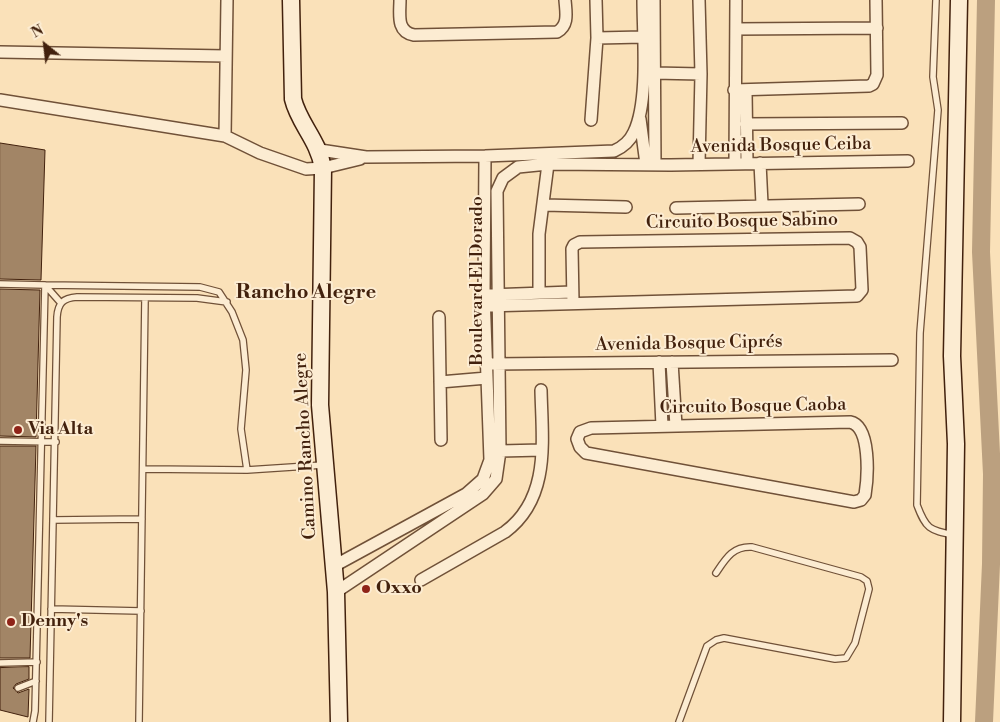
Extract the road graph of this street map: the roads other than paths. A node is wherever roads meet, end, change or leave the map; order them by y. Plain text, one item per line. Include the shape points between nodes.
1 (227, 0) edge
2 (291, 0) edge
3 (400, 0) edge
4 (565, 0) edge
5 (596, 0) edge
6 (643, 0) edge
7 (654, 0) edge
8 (699, 0) edge
9 (736, 0) edge
10 (876, 0) edge
11 (936, 0) edge
12 (958, 0) edge
13 (877, 28) junction
14 (736, 29) junction
15 (643, 37) junction
16 (597, 38) junction
17 (0, 52) edge
18 (226, 56) junction
19 (654, 73) junction
20 (701, 74) junction
21 (740, 91) junction
22 (0, 100) edge
23 (639, 115) junction
24 (591, 120) dead end
25 (902, 123) dead end
26 (746, 124) junction
27 (225, 136) junction
28 (320, 150) junction
29 (485, 156) junction
30 (366, 157) junction
31 (908, 161) dead end
32 (741, 163) junction
33 (760, 163) junction
34 (548, 164) junction
35 (651, 164) junction
36 (699, 164) junction
37 (323, 168) junction
38 (544, 204) junction
39 (762, 204) junction
40 (859, 204) dead end
41 (626, 206) dead end
42 (676, 208) dead end
43 (0, 284) edge
44 (45, 285) junction
45 (538, 293) junction
46 (573, 297) junction
47 (145, 298) junction
48 (484, 300) junction
49 (497, 300) junction
50 (60, 302) junction
51 (226, 302) junction
52 (439, 317) dead end
53 (892, 360) dead end
54 (659, 362) junction
55 (672, 362) junction
56 (486, 364) junction
57 (498, 364) junction
58 (44, 370) junction
59 (57, 370) junction
60 (487, 378) junction
61 (440, 382) junction
62 (541, 390) dead end
63 (662, 426) junction
64 (676, 426) junction
65 (441, 440) dead end
66 (0, 441) edge
67 (42, 442) junction
68 (56, 442) junction
69 (542, 450) junction
70 (500, 451) junction
71 (324, 465) junction
72 (143, 469) junction
73 (247, 470) junction
74 (419, 518) junction
75 (142, 519) junction
76 (53, 520) junction
77 (426, 530) junction
78 (954, 535) junction
79 (39, 543) junction
80 (52, 544) junction
81 (365, 549) junction
82 (334, 566) junction
83 (374, 566) junction
84 (716, 573) dead end
85 (421, 580) dead end
86 (336, 592) junction
87 (51, 610) junction
88 (141, 611) junction
89 (38, 639) junction
90 (50, 639) junction
91 (37, 662) junction
92 (0, 663) edge
93 (36, 680) junction
94 (18, 688) dead end
95 (33, 722) edge
96 (49, 722) edge
97 (139, 722) edge
98 (339, 722) edge
99 (679, 722) edge
100 (952, 722) edge

1 - 18 street
2 - 28 street, Camino Rancho Alegre via 293,99
3 - 4 street via 401,26 405,32 414,35 557,32 566,21
5 - 16 street
6 - 15 street
7 - 19 street
8 - 20 street
9 - 14 street
10 - 13 street
11 - 78 lane via 933,77 938,110 920,333 917,505 931,531
12 - 78 street via 952,356 956,444
13 - 14 street
13 - 21 street via 877,75 869,86
14 - 21 street
15 - 16 street
15 - 23 street
16 - 24 street
17 - 18 street
18 - 27 street
19 - 20 street
19 - 35 street
20 - 36 street
21 - 26 street
21 - 32 street
22 - 27 street
23 - 29 street via 632,136 614,151
23 - 35 street
25 - 26 street
26 - 32 street
27 - 37 street via 291,165 306,169
28 - 30 street
28 - 37 street, Camino Rancho Alegre
29 - 30 street
29 - 48 street, Boulevard El Dorado
30 - 37 street
31 - 33 street, Avenida Bosque Ceiba
32 - 33 street, Avenida Bosque Ceiba
32 - 36 street, Avenida Bosque Ceiba
33 - 39 street
34 - 35 street, Boulevard El Dorado
34 - 38 street
34 - 49 street, Boulevard El Dorado via 518,167 498,186
35 - 36 street, Avenida Bosque Ceiba
37 - 71 street, Camino Rancho Alegre via 320,366
38 - 41 street
38 - 45 street via 539,234
39 - 40 street
39 - 42 street
43 - 44 lane
44 - 50 lane
44 - 51 lane via 208,288 218,292
44 - 58 lane
45 - 46 street, Circuito Bosque Sabino
45 - 49 street, Circuito Bosque Sabino
46 - 46 street, Circuito Bosque Sabino via 857,296 862,290 860,247 850,238 580,242 572,249
46 - 49 street, Circuito Bosque Sabino
47 - 50 lane via 77,297
47 - 51 lane via 207,298
47 - 72 lane
48 - 49 street, Circuito Bosque Sabino
48 - 56 street, Boulevard El Dorado
49 - 57 street, Boulevard El Dorado
50 - 59 lane
51 - 73 lane via 243,340 245,356 246,384 241,429
52 - 61 street
53 - 55 street, Avenida Bosque Ciprés
54 - 55 street, Avenida Bosque Ciprés
54 - 57 street, Avenida Bosque Ciprés
54 - 63 street
55 - 64 street
56 - 57 street, Avenida Bosque Ciprés
56 - 60 street, Boulevard El Dorado
57 - 70 street, Boulevard El Dorado
58 - 59 lane
58 - 67 lane
59 - 68 lane
60 - 61 street
60 - 74 street, Boulevard El Dorado via 490,460 486,475 466,494
61 - 65 street
62 - 69 street
63 - 64 street, Circuito Bosque Caoba
63 - 64 street, Circuito Bosque Caoba via 591,428 580,432 577,439 586,453 854,502 865,495 864,434 853,422
66 - 67 lane
67 - 68 lane
67 - 79 lane
68 - 76 lane
69 - 70 street
69 - 85 street via 538,484 528,508 514,526
70 - 77 street, Boulevard El Dorado via 498,471 490,487
71 - 73 lane
71 - 82 street, Camino Rancho Alegre
72 - 73 lane
72 - 75 lane
74 - 77 street
74 - 81 street, Boulevard El Dorado
75 - 76 lane
75 - 88 lane
76 - 80 lane
77 - 83 street, Boulevard El Dorado
78 - 100 street
79 - 80 lane
79 - 89 lane
80 - 87 lane
81 - 82 street, Boulevard El Dorado
81 - 83 street
82 - 86 street
83 - 86 street, Boulevard El Dorado
84 - 99 lane via 732,552 752,547 861,577 870,589 855,643 846,658 834,659 724,638 711,642
86 - 98 street
87 - 88 lane
87 - 90 lane
88 - 97 lane
89 - 90 lane
89 - 91 lane
90 - 96 lane
91 - 92 lane
91 - 93 lane
93 - 94 lane
93 - 95 lane

